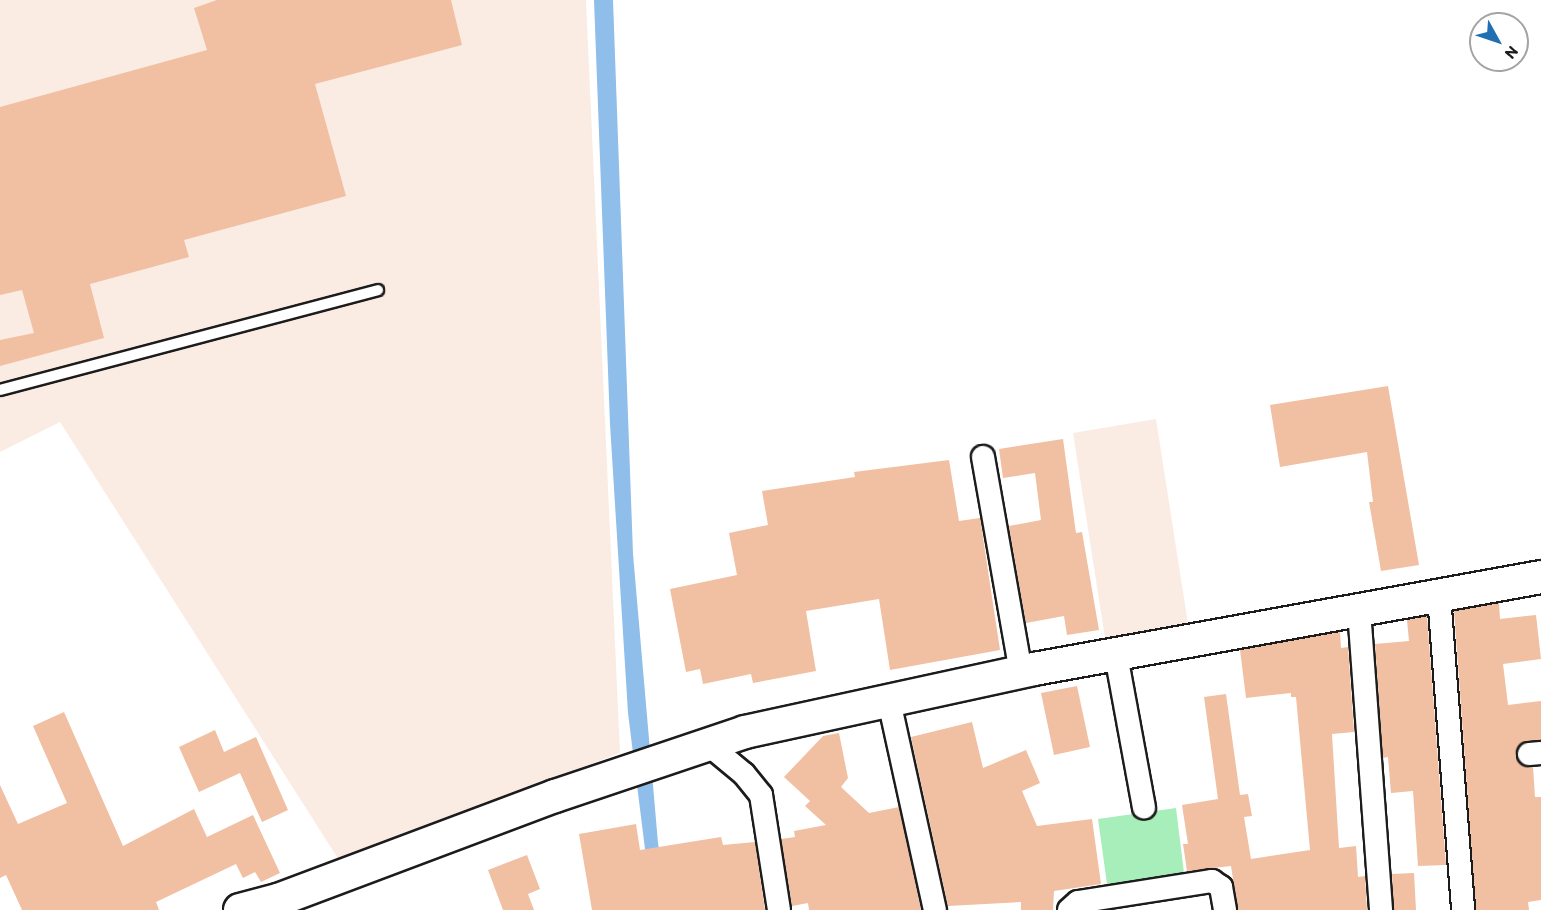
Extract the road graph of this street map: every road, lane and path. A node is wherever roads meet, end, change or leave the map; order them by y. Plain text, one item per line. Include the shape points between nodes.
1 (378, 290) dead end
2 (0, 390) edge
3 (983, 457) dead end
4 (1541, 577) edge
5 (1439, 596) junction
6 (1359, 610) junction
7 (1116, 655) junction
8 (1021, 672) junction
9 (889, 701) junction
10 (709, 745) junction
11 (1144, 807) dead end
12 (280, 905) edge
13 (240, 910) edge
14 (779, 910) edge
15 (936, 910) edge
16 (1069, 910) edge
17 (1225, 910) edge
18 (1381, 910) edge
19 (1463, 910) edge

1 - 2 lane
3 - 8 street
4 - 5 street
5 - 6 street
5 - 19 street
6 - 7 street
6 - 18 street
7 - 8 street
7 - 11 street
8 - 9 street
9 - 10 street via 745,732
9 - 15 street
10 - 12 street via 612,776
10 - 14 street via 744,774 761,795
12 - 13 street
16 - 17 street via 1078,902 1212,880 1221,886

